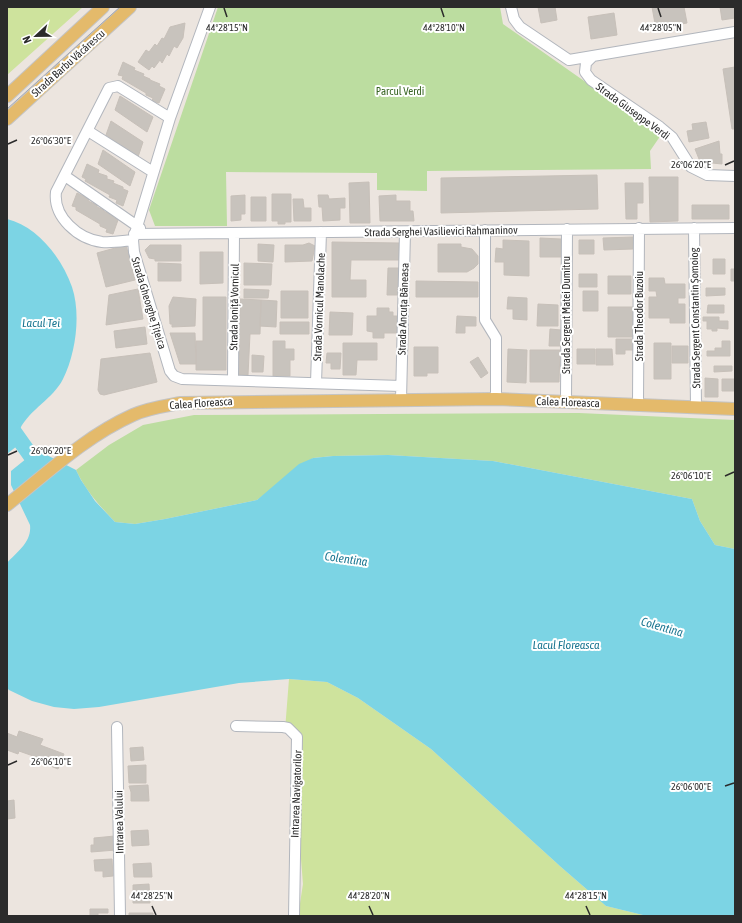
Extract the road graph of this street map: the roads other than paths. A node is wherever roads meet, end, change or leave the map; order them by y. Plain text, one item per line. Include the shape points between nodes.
1 (103, 7) edge
2 (130, 7) edge
3 (210, 7) edge
4 (511, 7) edge
5 (735, 32) edge
6 (592, 57) junction
7 (7, 96) edge
8 (170, 118) junction
9 (7, 119) edge
10 (88, 131) junction
11 (154, 172) junction
12 (65, 176) junction
13 (735, 176) edge
14 (639, 228) junction
15 (694, 228) junction
16 (735, 228) edge
17 (566, 229) junction
18 (485, 230) junction
19 (321, 232) junction
20 (405, 232) junction
21 (135, 233) junction
22 (234, 233) junction
23 (178, 378) joint
24 (233, 380) junction
25 (316, 383) junction
26 (389, 386) junction
27 (401, 386) junction
28 (496, 399) junction
29 (398, 400) junction
30 (566, 401) junction
31 (638, 404) junction
32 (696, 407) junction
33 (735, 409) edge
34 (7, 505) edge
35 (236, 726) dead end
36 (118, 727) dead end
37 (120, 916) edge
38 (294, 916) edge

1 - 7 main road, Strada Barbu Văcărescu
2 - 9 main road, Strada Barbu Văcărescu
3 - 8 street, Strada Gheorghe Țițeica
4 - 6 street via 514,19 520,27 569,60
5 - 6 street
6 - 13 street, Strada Giuseppe Verdi via 585,68 591,80 672,137 691,167 707,175
8 - 10 street via 115,85 109,88
8 - 11 street, Strada Gheorghe Țițeica
10 - 11 street
10 - 12 street
11 - 21 street, Strada Gheorghe Țițeica
12 - 21 street
12 - 21 street via 58,186 56,199 62,216 73,229 92,240 104,242
14 - 15 street, Strada Serghei Vasilievici Rahmaninov
14 - 17 street, Strada Serghei Vasilievici Rahmaninov
14 - 31 street, Strada Theodor Buzoiu
15 - 16 street, Strada Serghei Vasilievici Rahmaninov
15 - 32 street, Strada Sergent Constantin Șomoiog
17 - 18 street, Strada Serghei Vasilievici Rahmaninov
17 - 30 street, Strada Sergent Matei Dumitru
18 - 20 street, Strada Serghei Vasilievici Rahmaninov
18 - 28 street via 485,320 496,338
19 - 20 street, Strada Serghei Vasilievici Rahmaninov
19 - 22 street, Strada Serghei Vasilievici Rahmaninov
19 - 25 street, Strada Vornicul Manolache
20 - 27 street, Strada Ancuța Băneasa
21 - 22 street, Strada Serghei Vasilievici Rahmaninov
21 - 23 street, Strada Gheorghe Țițeica via 134,252 170,371
22 - 24 street, Strada Ioniță Vornicul
23 - 24 street, Calea Floreasca
24 - 25 street, Calea Floreasca
25 - 26 street, Calea Floreasca
26 - 27 street, Calea Floreasca
26 - 29 street
27 - 29 street
28 - 29 main road, Calea Floreasca
28 - 30 main road, Calea Floreasca
29 - 34 main road, Calea Floreasca via 198,402 154,408 114,424 88,441
30 - 31 main road, Calea Floreasca
31 - 32 main road, Calea Floreasca
32 - 33 main road, Calea Floreasca
35 - 38 street, Intrarea Navigatorilor via 283,727 288,728 297,737
36 - 37 street, Intrarea Valului

